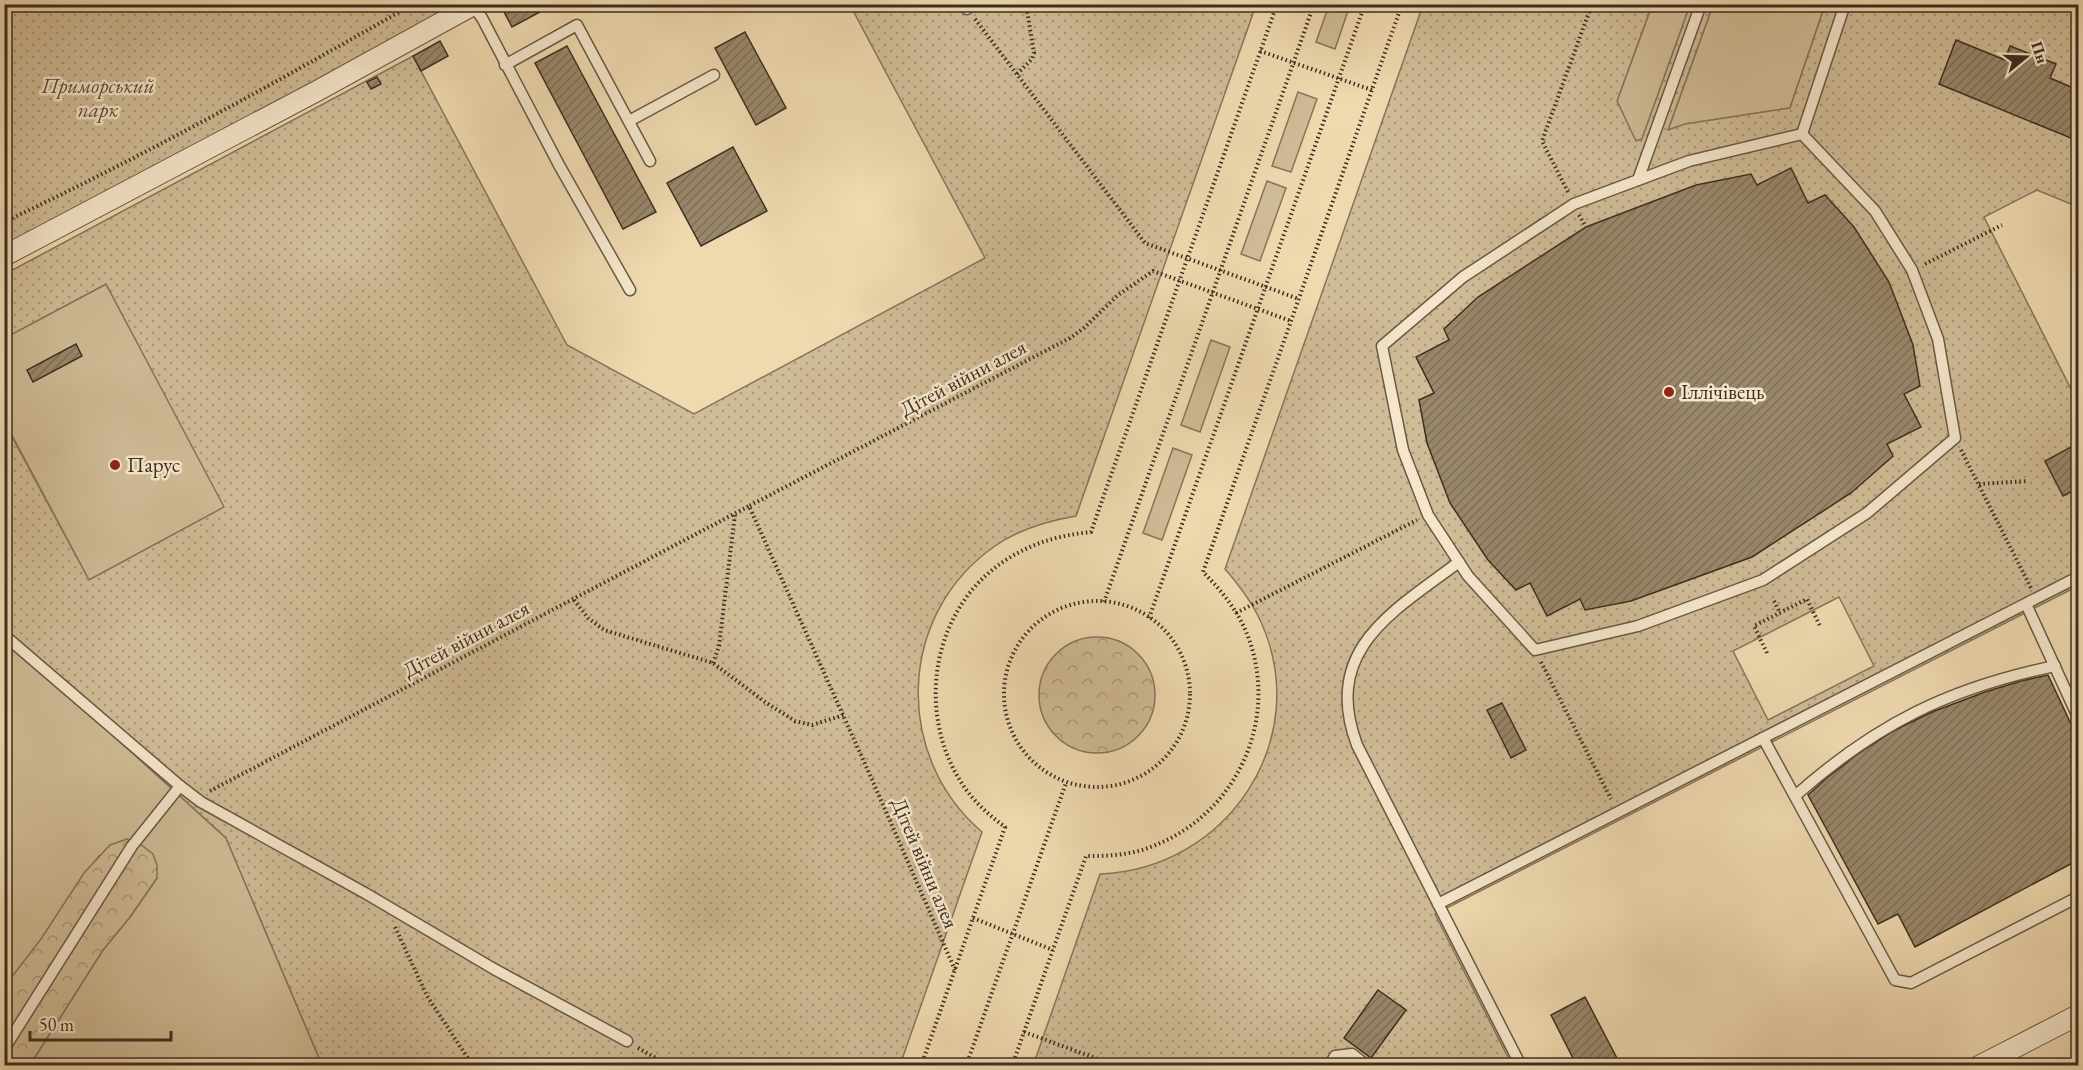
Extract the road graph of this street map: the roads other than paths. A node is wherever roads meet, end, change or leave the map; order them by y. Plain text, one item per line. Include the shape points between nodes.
1 (1701, 4) edge
2 (1845, 4) edge
3 (474, 5) edge
4 (505, 65) junction
5 (714, 75) dead end
6 (629, 121) junction
7 (1802, 134) junction
8 (650, 161) dead end
9 (1638, 180) junction
10 (4, 256) edge
11 (630, 290) dead end
12 (1459, 562) junction
13 (2079, 577) edge
14 (2026, 604) junction
15 (4, 635) edge
16 (2055, 666) junction
17 (2079, 717) edge
18 (1764, 738) junction
19 (180, 786) junction
20 (1795, 796) junction
21 (2079, 897) edge
22 (1438, 904) junction
23 (2079, 1015) edge
24 (627, 1041) road end
25 (4, 1049) edge
26 (1329, 1065) edge
27 (1367, 1065) edge
28 (1521, 1065) edge
29 (1979, 1065) edge

1 - 9 lane
2 - 7 lane
3 - 4 lane
3 - 10 street
4 - 6 lane via 577,25
4 - 11 lane
5 - 6 lane
6 - 8 lane
7 - 9 lane via 1689,161
7 - 12 lane via 1875,211 1912,270 1938,339 1955,438 1867,513 1763,580 1638,626 1535,650
9 - 12 lane via 1574,204 1463,277 1382,346 1402,450 1428,515
12 - 22 lane via 1375,628 1358,654 1347,699 1357,745
13 - 14 lane
14 - 16 lane
14 - 18 lane
15 - 19 lane
16 - 17 lane
16 - 20 lane via 1991,681 1887,726 1853,748
18 - 20 lane
18 - 22 lane
19 - 24 lane via 494,969
19 - 25 lane via 132,846
20 - 21 lane via 1895,980 1911,983
22 - 28 lane
23 - 29 street
26 - 27 lane via 1335,1056 1352,1054

